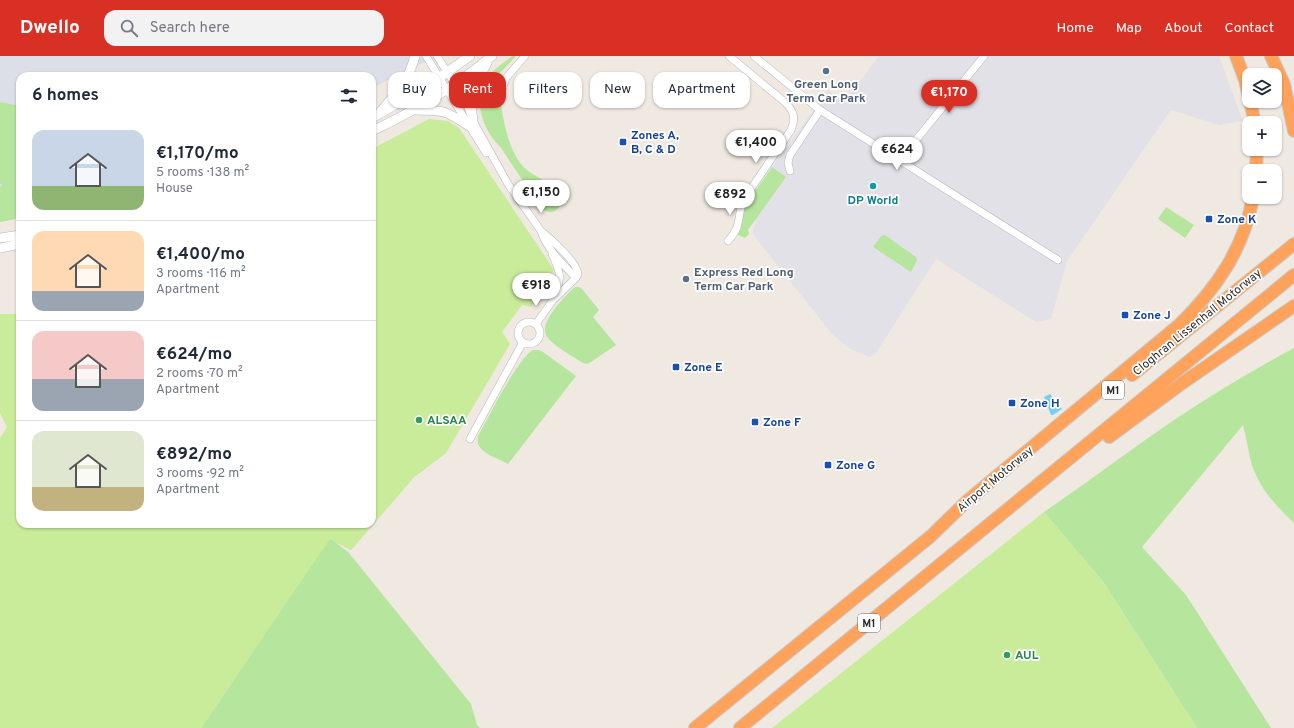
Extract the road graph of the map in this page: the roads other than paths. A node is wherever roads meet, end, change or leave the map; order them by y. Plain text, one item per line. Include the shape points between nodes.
1 (415, 56) edge
2 (426, 56) edge
3 (437, 56) edge
4 (470, 56) edge
5 (525, 56) edge
6 (729, 56) edge
7 (754, 56) edge
8 (984, 56) edge
9 (1236, 56) edge
10 (1271, 56) edge
11 (491, 57) edge
12 (435, 72) edge
13 (447, 72) junction
14 (470, 72) edge
15 (1242, 72) edge
16 (449, 75) edge
17 (441, 76) edge
18 (506, 78) edge
19 (441, 81) edge
20 (449, 88) edge
21 (446, 90) junction
22 (388, 108) edge
23 (467, 108) edge
24 (414, 110) junction
25 (820, 110) junction
26 (376, 115) edge
27 (376, 115) edge
28 (471, 123) junction
29 (376, 129) edge
30 (1294, 131) edge
31 (899, 161) junction
32 (790, 171) dead end
33 (1252, 204) edge
34 (541, 231) junction
35 (16, 236) edge
36 (0, 238) edge
37 (728, 241) dead end
38 (1294, 244) edge
39 (16, 245) edge
40 (549, 247) junction
41 (0, 248) edge
42 (1058, 260) dead end
43 (1294, 275) edge
44 (576, 278) junction
45 (553, 300) junction
46 (1294, 306) edge
47 (536, 324) junction
48 (523, 342) junction
49 (470, 439) dead end
50 (998, 518) junction
51 (931, 536) junction
52 (695, 728) edge
53 (740, 728) edge

1 - 26 main road via 404,84
2 - 12 street
3 - 13 street
4 - 13 main road
5 - 18 street
6 - 37 street via 786,103 791,109 794,123 744,199 737,228
7 - 25 street
8 - 31 street
9 - 15 highway
10 - 30 highway via 1284,84
11 - 14 main road
11 - 28 main road via 475,84
13 - 16 street
13 - 17 main road
19 - 21 street
20 - 21 main road
21 - 24 main road
21 - 28 street
22 - 27 main road
23 - 28 street
24 - 28 main road via 444,111
24 - 29 main road
25 - 31 street
25 - 32 street via 790,155
28 - 34 street via 508,184
31 - 42 street
33 - 51 highway, Airport Motorway / M1 via 1232,257 1219,280 1198,307 967,501
34 - 40 street
34 - 44 street via 576,267
35 - 36 main road
38 - 51 highway, Cloghran Lissenhall Motorway / M1
39 - 41 main road
40 - 44 street
40 - 45 street via 560,272
43 - 50 highway, Cloghran Lissenhall Motorway / M1
44 - 45 street
45 - 47 street
46 - 50 highway, M1 via 1181,384
47 - 48 street via 540,331 539,338 534,343
47 - 48 street via 526,322 520,327 518,333
48 - 49 street
50 - 53 highway, M1
51 - 52 highway, Airport Motorway / M1

